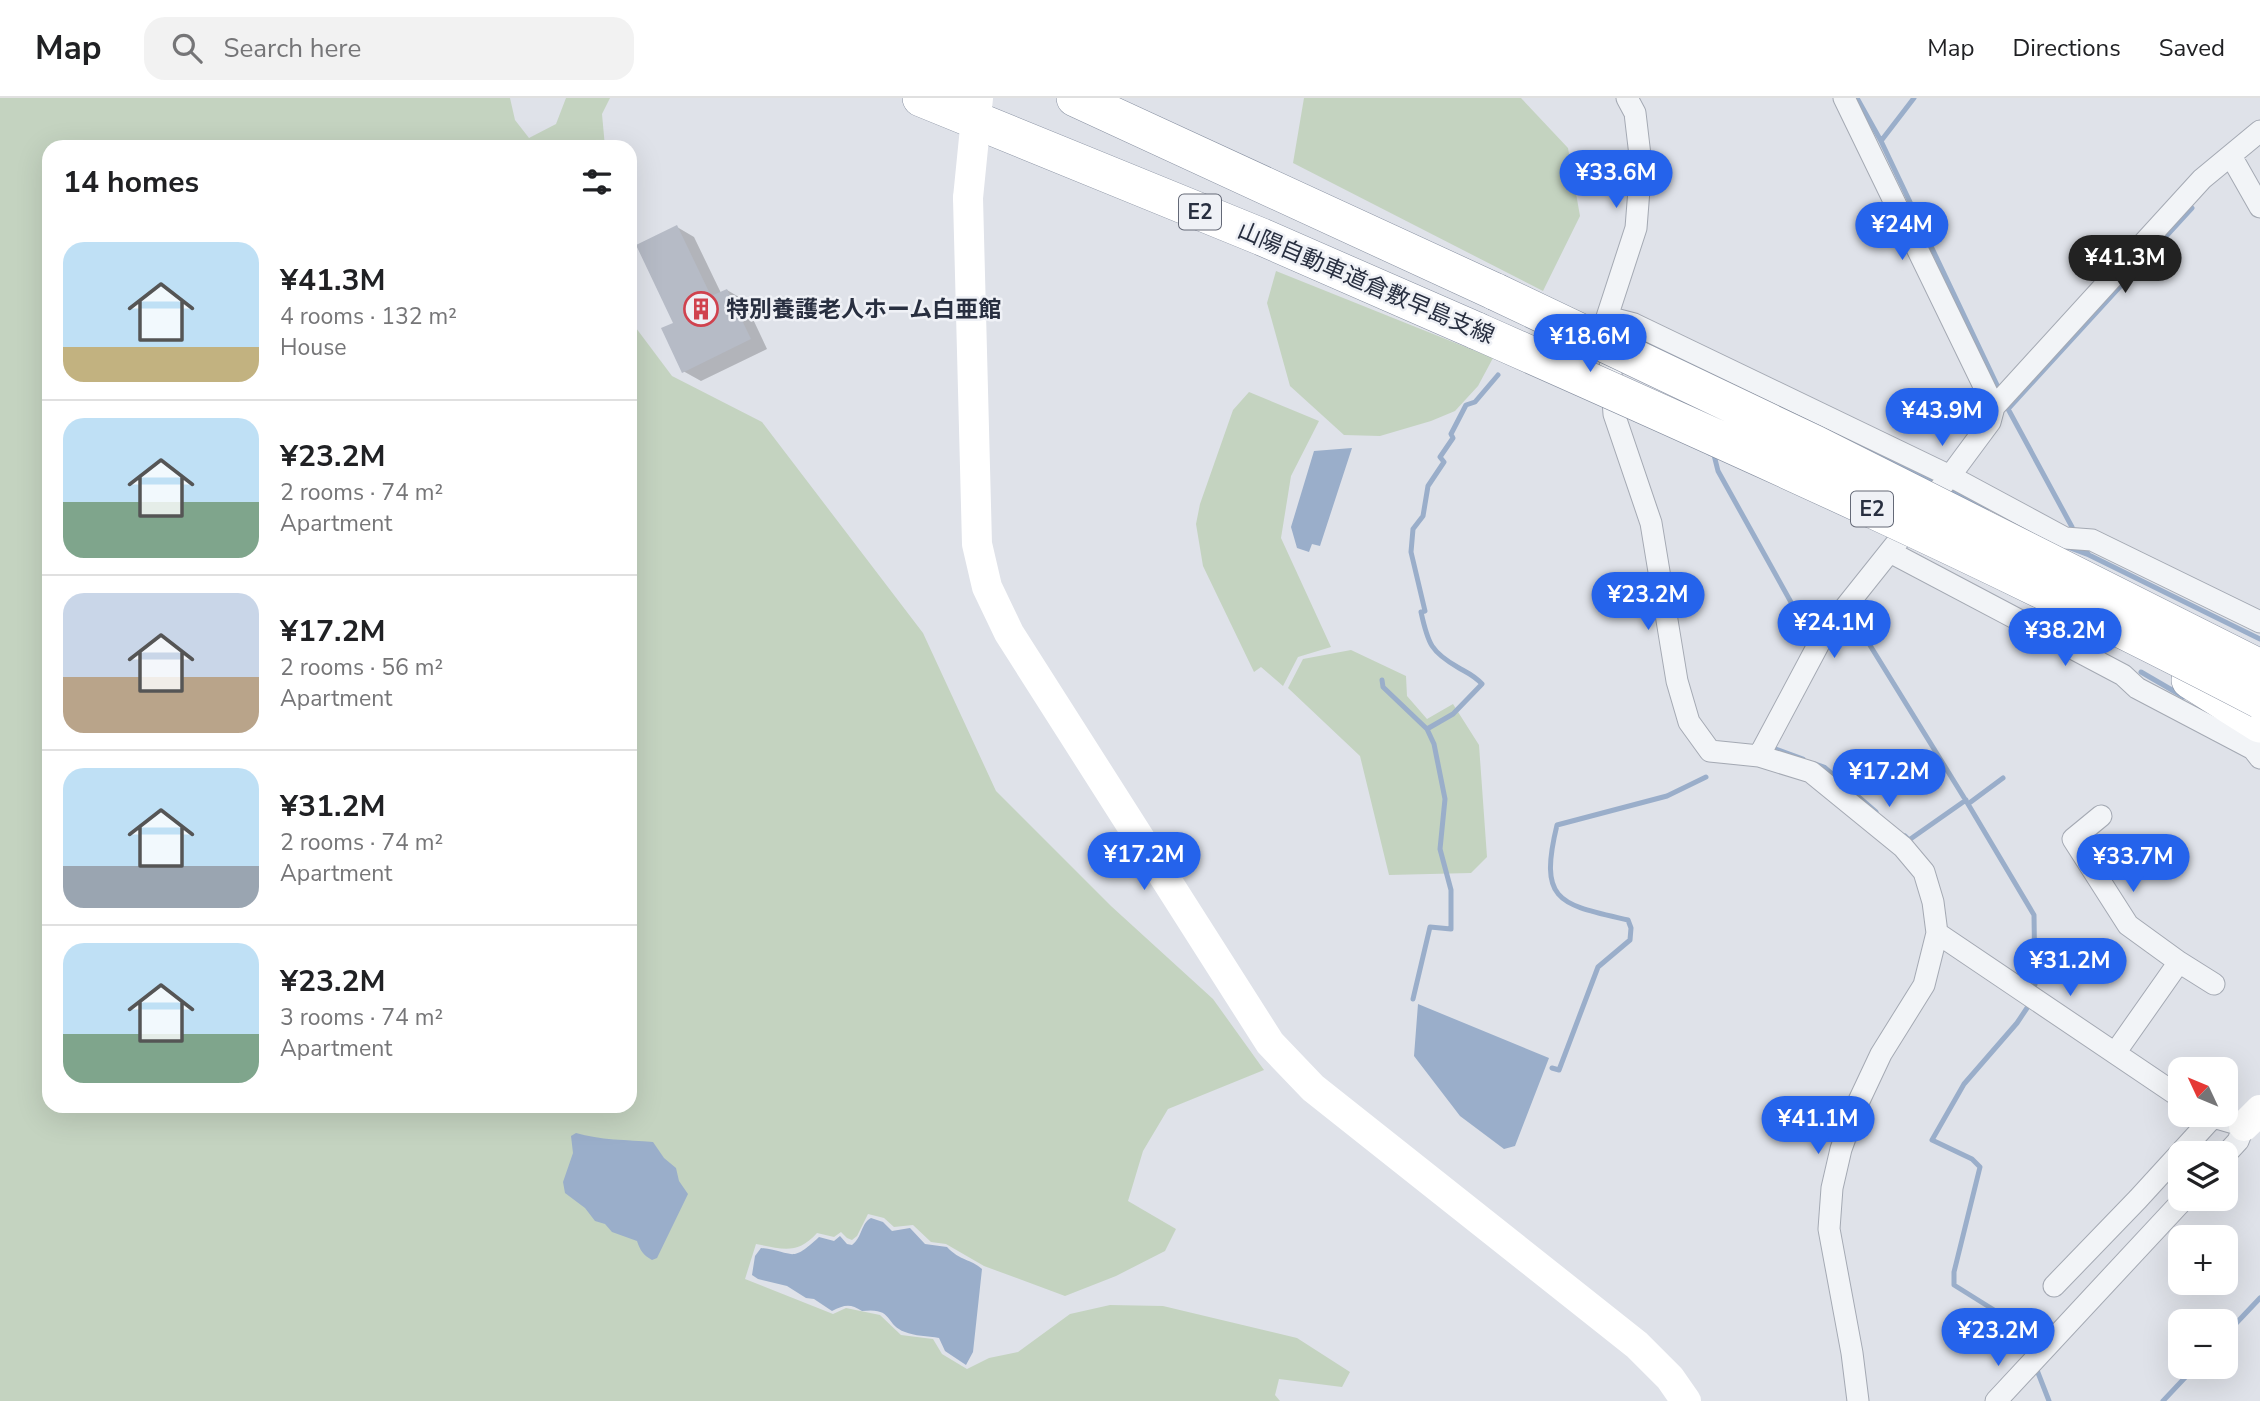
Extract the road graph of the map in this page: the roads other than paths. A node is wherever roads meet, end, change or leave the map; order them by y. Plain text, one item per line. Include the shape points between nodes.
1 (921, 98) edge
2 (978, 98) edge
3 (1075, 98) edge
4 (1627, 98) edge
5 (1844, 98) edge
6 (2260, 131) edge
7 (2231, 156) junction
8 (2260, 207) edge
9 (1607, 317) junction
10 (1994, 407) junction
11 (1950, 476) junction
12 (1890, 552) junction
13 (2260, 622) edge
14 (2133, 635) junction
15 (2260, 665) edge
16 (2260, 700) edge
17 (2260, 724) edge
18 (1759, 756) junction
19 (2260, 758) edge
20 (2101, 816) dead end
21 (1937, 933) junction
22 (2179, 962) junction
23 (2214, 984) dead end
24 (2115, 1053) junction
25 (2168, 1089) edge
26 (2252, 1118) edge
27 (2200, 1127) edge
28 (2238, 1141) edge
29 (2173, 1211) edge
30 (2054, 1286) dead end
31 (1686, 1401) edge
32 (1858, 1401) edge
33 (1996, 1401) edge

1 - 14 highway, 山陽自動車道倉敷早島支線 / E2, bridge via 1262,237 1477,331 1799,474
2 - 31 street, bridge via 968,198 977,544 987,587 1009,633 1270,1043 1313,1088 1637,1345
3 - 15 highway, 山陽自動車道倉敷早島支線 / E2, bridge via 1815,444
4 - 9 street via 1635,113 1641,164 1636,228
5 - 10 street
6 - 7 street
7 - 8 street
7 - 10 street via 2202,179
9 - 11 street via 1634,324
9 - 18 street via 1614,414 1651,523 1677,681 1689,722 1710,751
10 - 11 street via 1990,422
11 - 12 street
11 - 13 street via 2065,538 2092,540
12 - 18 street via 1824,634
12 - 19 street via 2123,675 2137,688 2253,749
14 - 16 highway, 山陽自動車道倉敷早島支線 / E2, bridge
14 - 17 highway, bridge via 2194,683
18 - 21 street via 1811,772 1903,847 1924,872
20 - 22 street via 2073,839 2128,925
21 - 24 street
21 - 32 street via 1924,985 1881,1054 1857,1105 1832,1188 1829,1229
22 - 23 street
22 - 24 street
24 - 25 street
26 - 28 street
27 - 30 street
29 - 33 street

